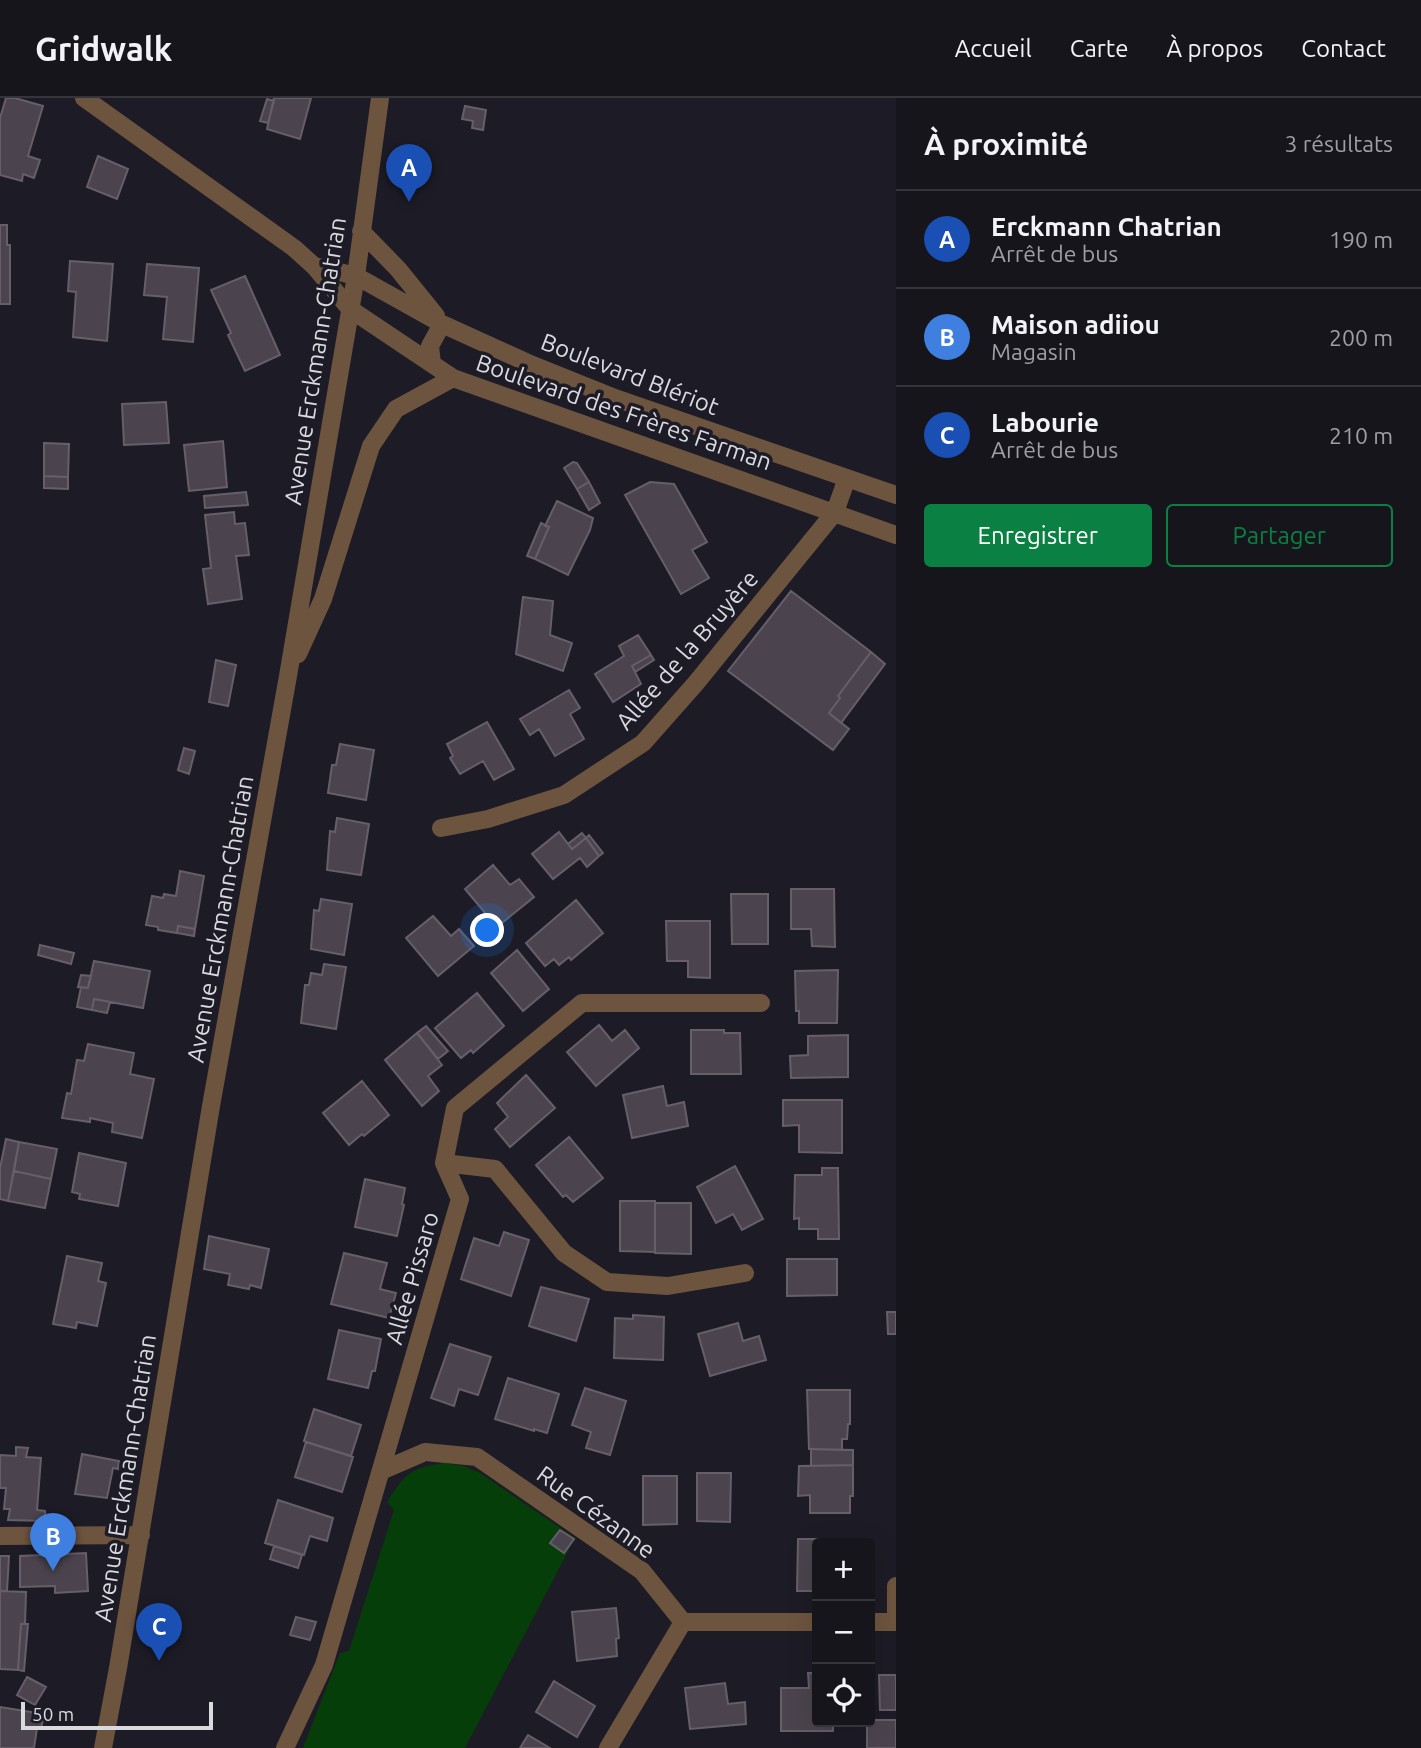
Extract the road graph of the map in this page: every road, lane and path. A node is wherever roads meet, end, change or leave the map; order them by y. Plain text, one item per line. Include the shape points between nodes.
1 (84, 98) edge
2 (380, 98) edge
3 (361, 232) junction
4 (314, 266) junction
5 (356, 276) junction
6 (350, 309) junction
7 (443, 324) junction
8 (432, 364) junction
9 (453, 378) junction
10 (847, 478) junction
11 (896, 495) edge
12 (835, 512) junction
13 (896, 535) edge
14 (288, 676) junction
15 (441, 828) dead end
16 (761, 1003) dead end
17 (443, 1163) junction
18 (744, 1272) dead end
19 (381, 1471) junction
20 (141, 1535) junction
21 (0, 1536) edge
22 (896, 1586) edge
23 (683, 1622) junction
24 (812, 1622) edge
25 (875, 1622) edge
26 (896, 1622) edge
27 (103, 1748) edge
28 (285, 1748) edge
29 (608, 1748) edge

1 - 4 street, Boulevard des Frères Farman
2 - 3 street, Avenue Erckmann-Chatrian
3 - 5 street, Avenue Erckmann-Chatrian
3 - 7 street
4 - 5 street, Boulevard Blériot
4 - 6 street, Boulevard des Frères Farman
5 - 6 street, Avenue Erckmann-Chatrian
5 - 7 street, Boulevard Blériot
6 - 8 street, Boulevard des Frères Farman
6 - 14 street, Avenue Erckmann-Chatrian
7 - 8 street via 430,346
7 - 10 street, Boulevard Blériot via 615,398
8 - 9 street, Boulevard des Frères Farman
9 - 12 street, Boulevard des Frères Farman
9 - 14 street via 396,409 371,446 324,599
10 - 11 street, Boulevard Blériot
10 - 12 street, Allée de la Bruyère
12 - 13 street, Boulevard des Frères Farman
12 - 15 street, Allée de la Bruyère via 643,743 564,795
14 - 20 street, Avenue Erckmann-Chatrian
16 - 17 street via 582,1003 456,1108
17 - 18 street via 495,1169 564,1253 607,1282 668,1286
17 - 19 street, Allée Pissaro via 460,1199
19 - 23 street, Rue Cézanne via 425,1452 477,1457 642,1571
19 - 28 street, Allée Pissaro via 324,1665
20 - 21 street
20 - 27 street, Avenue Erckmann-Chatrian
22 - 26 street
23 - 24 street
23 - 29 street
25 - 26 street

